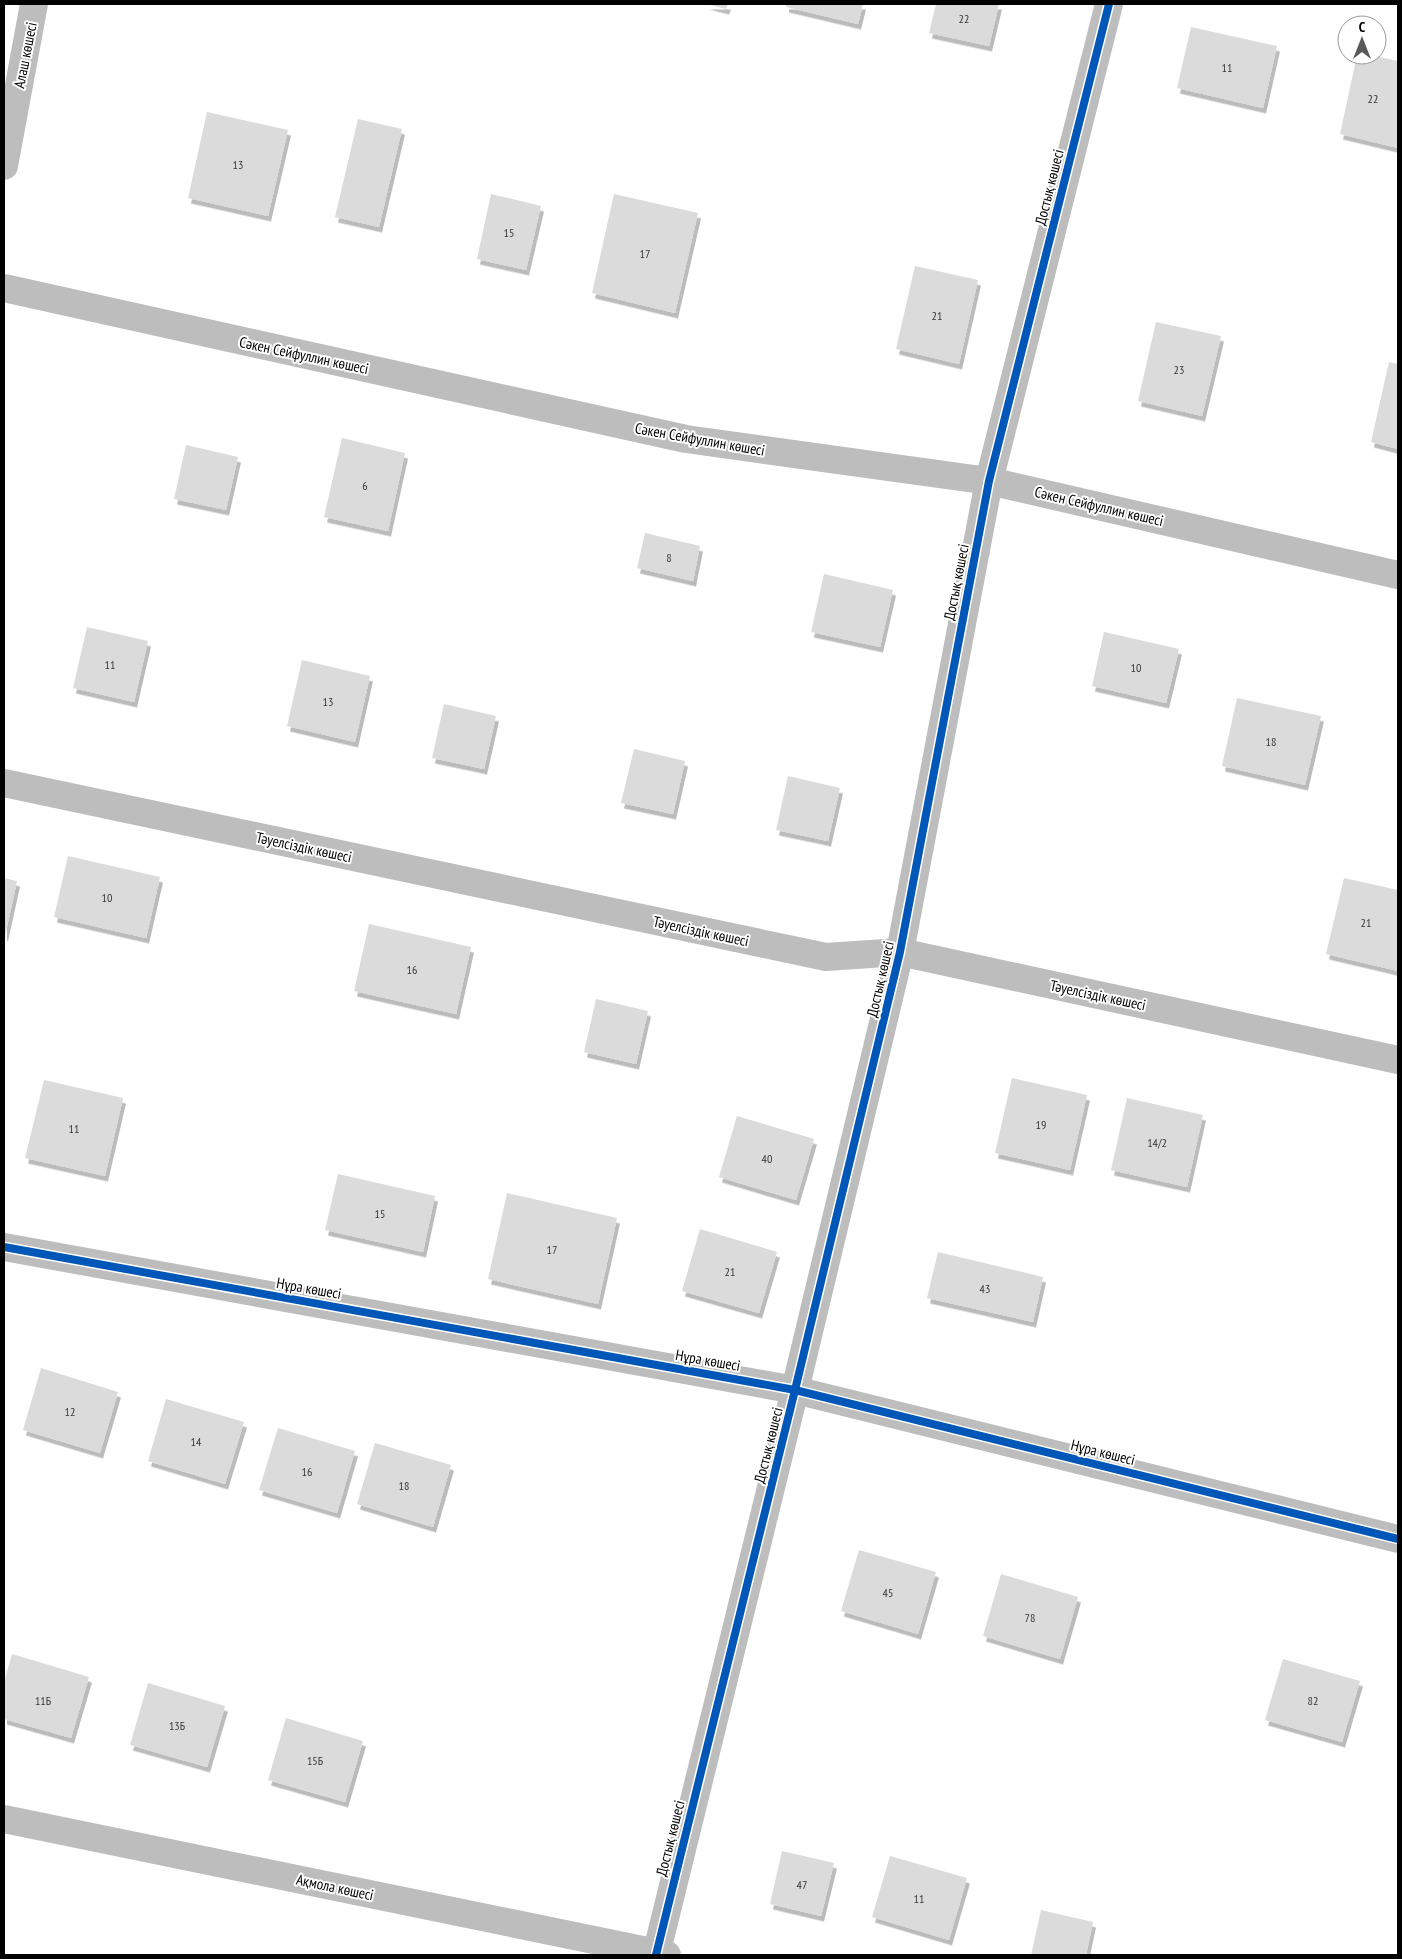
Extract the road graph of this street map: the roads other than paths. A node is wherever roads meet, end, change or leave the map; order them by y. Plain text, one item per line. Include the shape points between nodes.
1 (34, 4) edge
2 (1109, 4) edge
3 (4, 166) edge
4 (4, 288) edge
5 (989, 481) junction
6 (1398, 575) edge
7 (4, 783) edge
8 (900, 952) junction
9 (1398, 1060) edge
10 (4, 1246) edge
11 (795, 1390) junction
12 (1398, 1539) edge
13 (4, 1819) edge
14 (660, 1954) edge

1 - 3 street, Алаш көшесі
2 - 5 street, Достық көшесі
4 - 5 street, Сәкен Сейфуллин көшесі via 686,439
5 - 6 street, Сәкен Сейфуллин көшесі
5 - 8 street, Достық көшесі
7 - 8 street, Тәуелсіздік көшесі via 826,957
8 - 9 street, Тәуелсіздік көшесі
8 - 11 street, Достық көшесі
10 - 11 street, Нұра көшесі
11 - 12 street, Нұра көшесі
11 - 14 street, Достық көшесі
13 - 14 street, Ақмола көшесі

